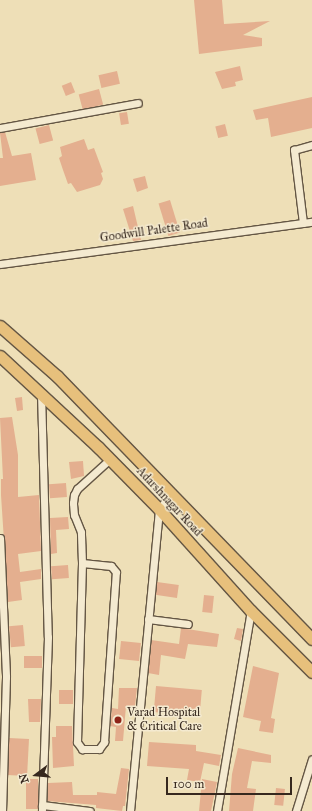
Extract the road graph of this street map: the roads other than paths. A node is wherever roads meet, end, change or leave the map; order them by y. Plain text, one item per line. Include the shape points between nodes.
1 (138, 103) dead end
2 (0, 128) edge
3 (312, 145) edge
4 (312, 222) edge
5 (303, 223) junction
6 (0, 264) edge
7 (0, 326) edge
8 (0, 356) edge
9 (41, 393) junction
10 (110, 460) junction
11 (172, 493) junction
12 (159, 509) junction
13 (0, 538) edge
14 (82, 563) junction
15 (250, 612) junction
16 (148, 619) junction
17 (188, 624) dead end
18 (312, 639) edge
19 (312, 672) edge
20 (3, 712) edge
21 (312, 759) edge
22 (42, 808) edge
23 (2, 811) edge
24 (90, 811) edge
25 (130, 811) edge
26 (218, 811) edge
27 (296, 811) edge

1 - 2 street
3 - 5 street via 294,150
4 - 5 street, Goodwill Palette Road
5 - 6 street, Goodwill Palette Road
7 - 11 main road, Adarshnagar Road via 57,376
8 - 9 main road, Adarshnagar Road
9 - 10 main road, Adarshnagar Road
9 - 22 street via 48,637
10 - 12 main road, Adarshnagar Road
10 - 14 street via 74,495 74,515 81,532
11 - 12 street
11 - 18 main road, Adarshnagar Road
12 - 15 main road, Adarshnagar Road
12 - 16 street
13 - 20 street
14 - 14 street via 111,566 116,572 104,742 99,749 82,750 77,742
15 - 19 main road, Adarshnagar Road
15 - 26 street
16 - 17 street
16 - 25 street
20 - 23 street
21 - 27 street
22 - 24 street

